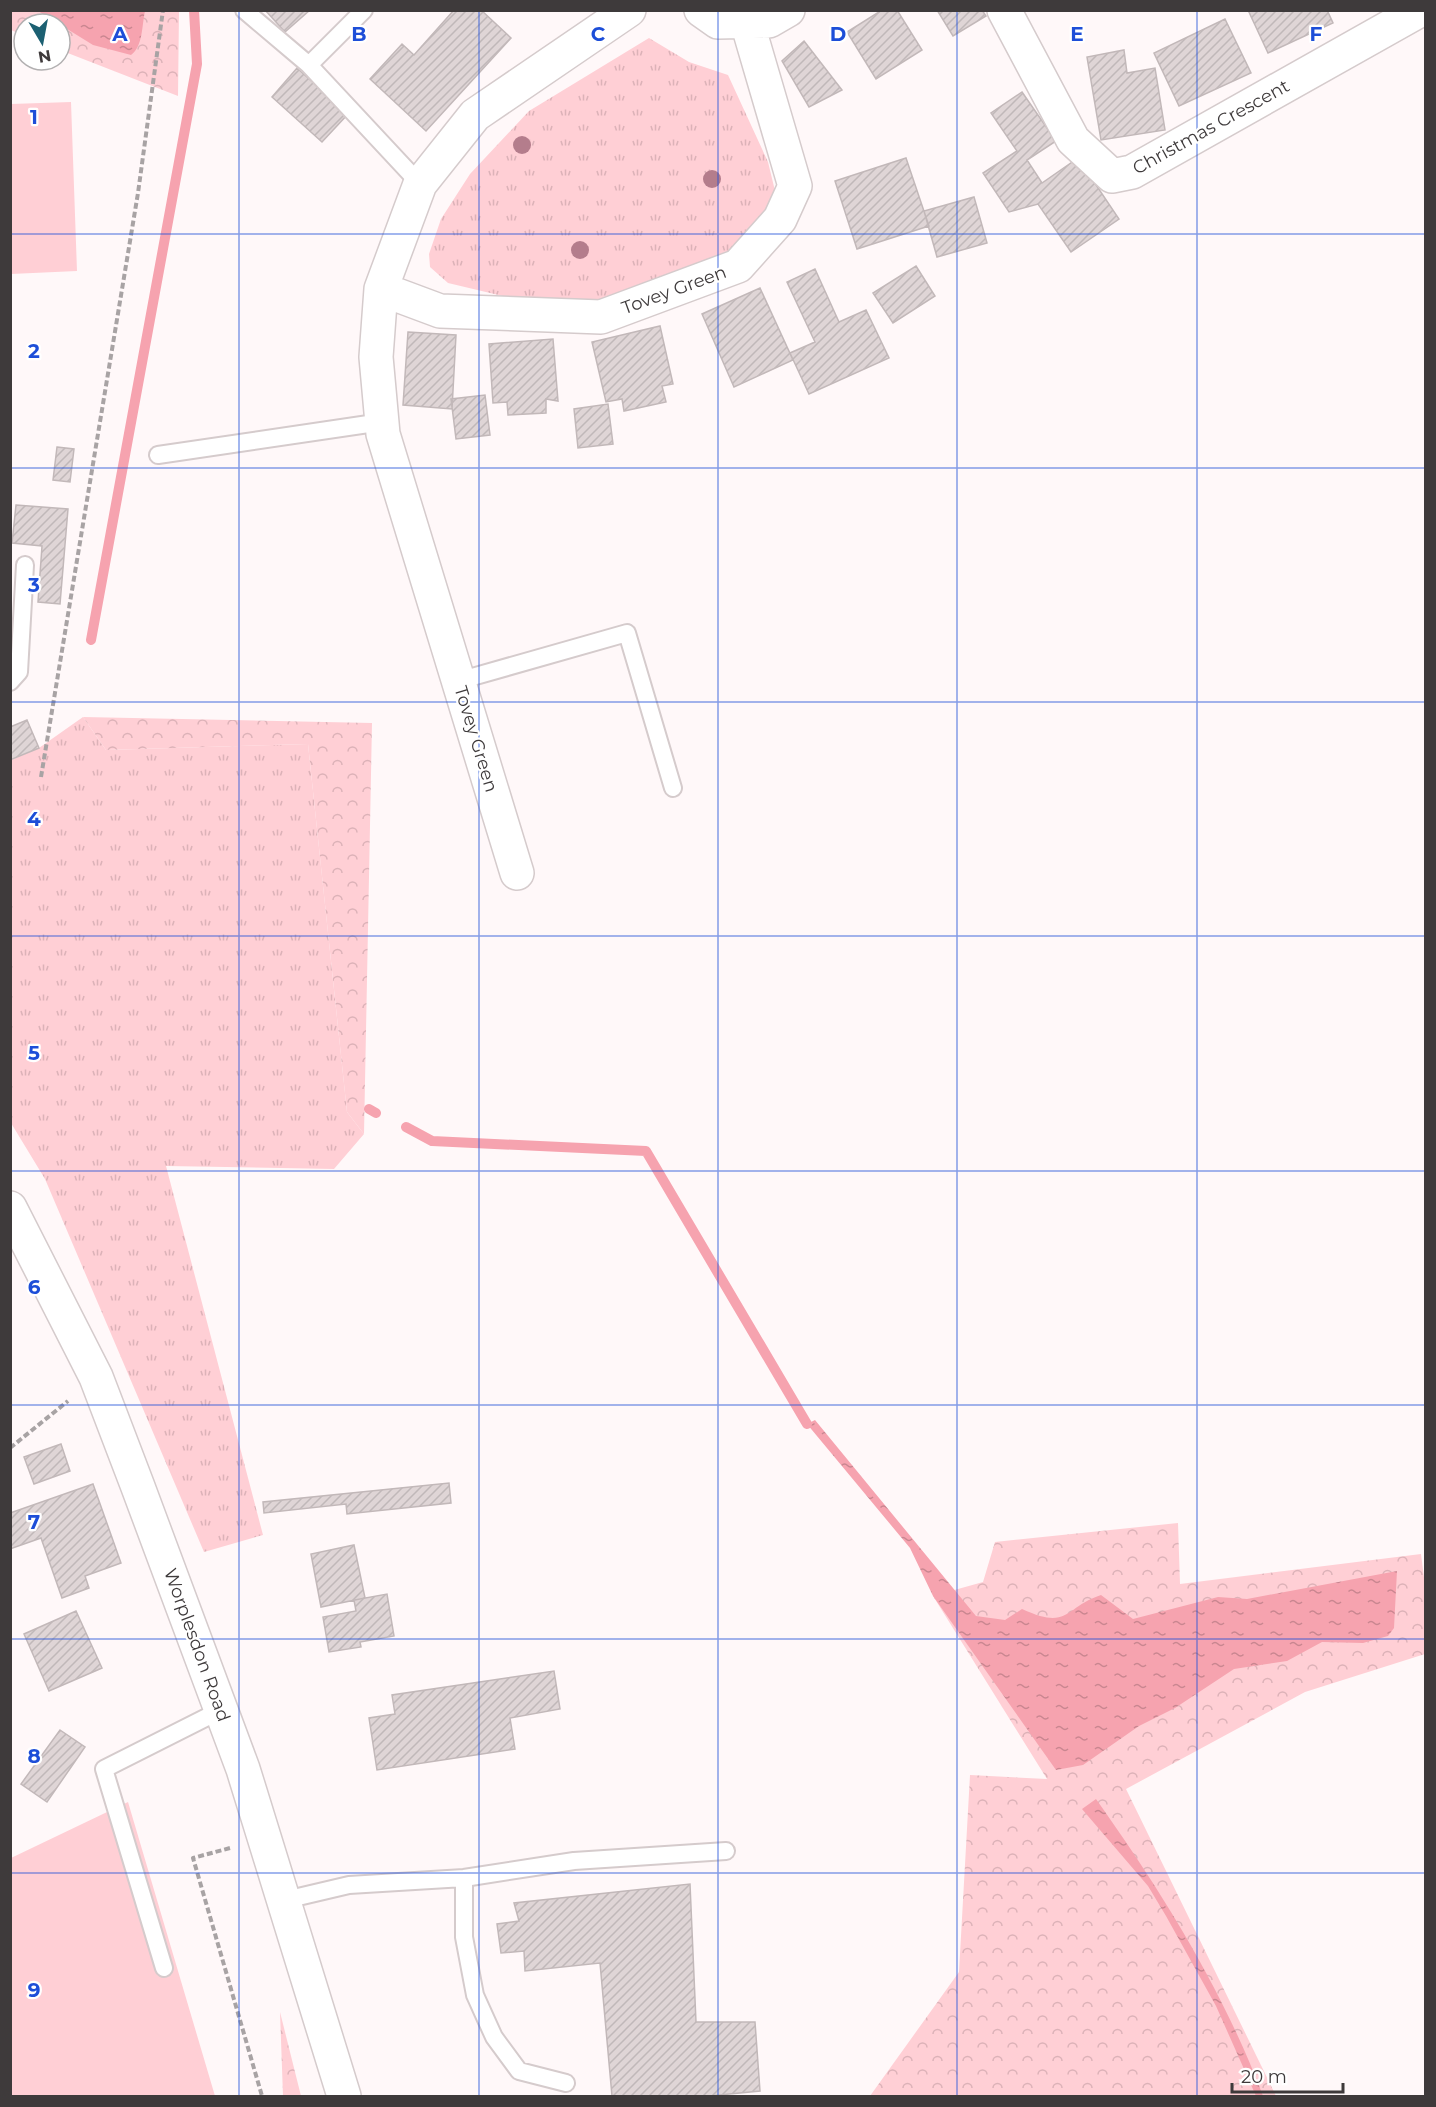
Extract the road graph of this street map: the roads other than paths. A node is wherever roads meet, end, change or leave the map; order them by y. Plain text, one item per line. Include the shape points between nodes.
1 (244, 10) edge
2 (364, 10) edge
3 (629, 10) edge
4 (701, 10) edge
5 (788, 10) edge
6 (1004, 10) edge
7 (1420, 10) edge
8 (747, 22) junction
9 (309, 65) junction
10 (420, 184) junction
11 (381, 289) junction
12 (382, 422) junction
13 (158, 454) dead end
14 (25, 565) dead end
15 (458, 681) junction
16 (10, 682) edge
17 (673, 788) dead end
18 (517, 873) dead end
19 (10, 1208) edge
20 (221, 1710) junction
21 (726, 1851) dead end
22 (464, 1878) junction
23 (281, 1901) junction
24 (164, 1968) dead end
25 (566, 2083) dead end
26 (344, 2097) edge

1 - 9 lane
2 - 9 lane
3 - 10 street, Tovey Green via 475,115
4 - 8 street via 718,22
5 - 8 street via 769,21
6 - 7 street, Christmas Crescent via 1073,140 1112,176 1132,172
8 - 11 street, Tovey Green via 795,186 780,219 738,266 601,317 440,311
9 - 10 lane
10 - 11 street, Tovey Green
11 - 12 street, Tovey Green via 376,357
12 - 13 lane
12 - 15 street, Tovey Green
14 - 16 lane via 19,672
15 - 17 lane via 627,633
15 - 18 street, Tovey Green
19 - 20 street, Worplesdon Road via 96,1377
20 - 23 street, Worplesdon Road via 243,1769
20 - 24 lane via 104,1769
21 - 22 lane via 574,1861
22 - 23 lane via 349,1885
22 - 25 lane via 464,1937 475,1995 494,2037 519,2071
23 - 26 street, Worplesdon Road

